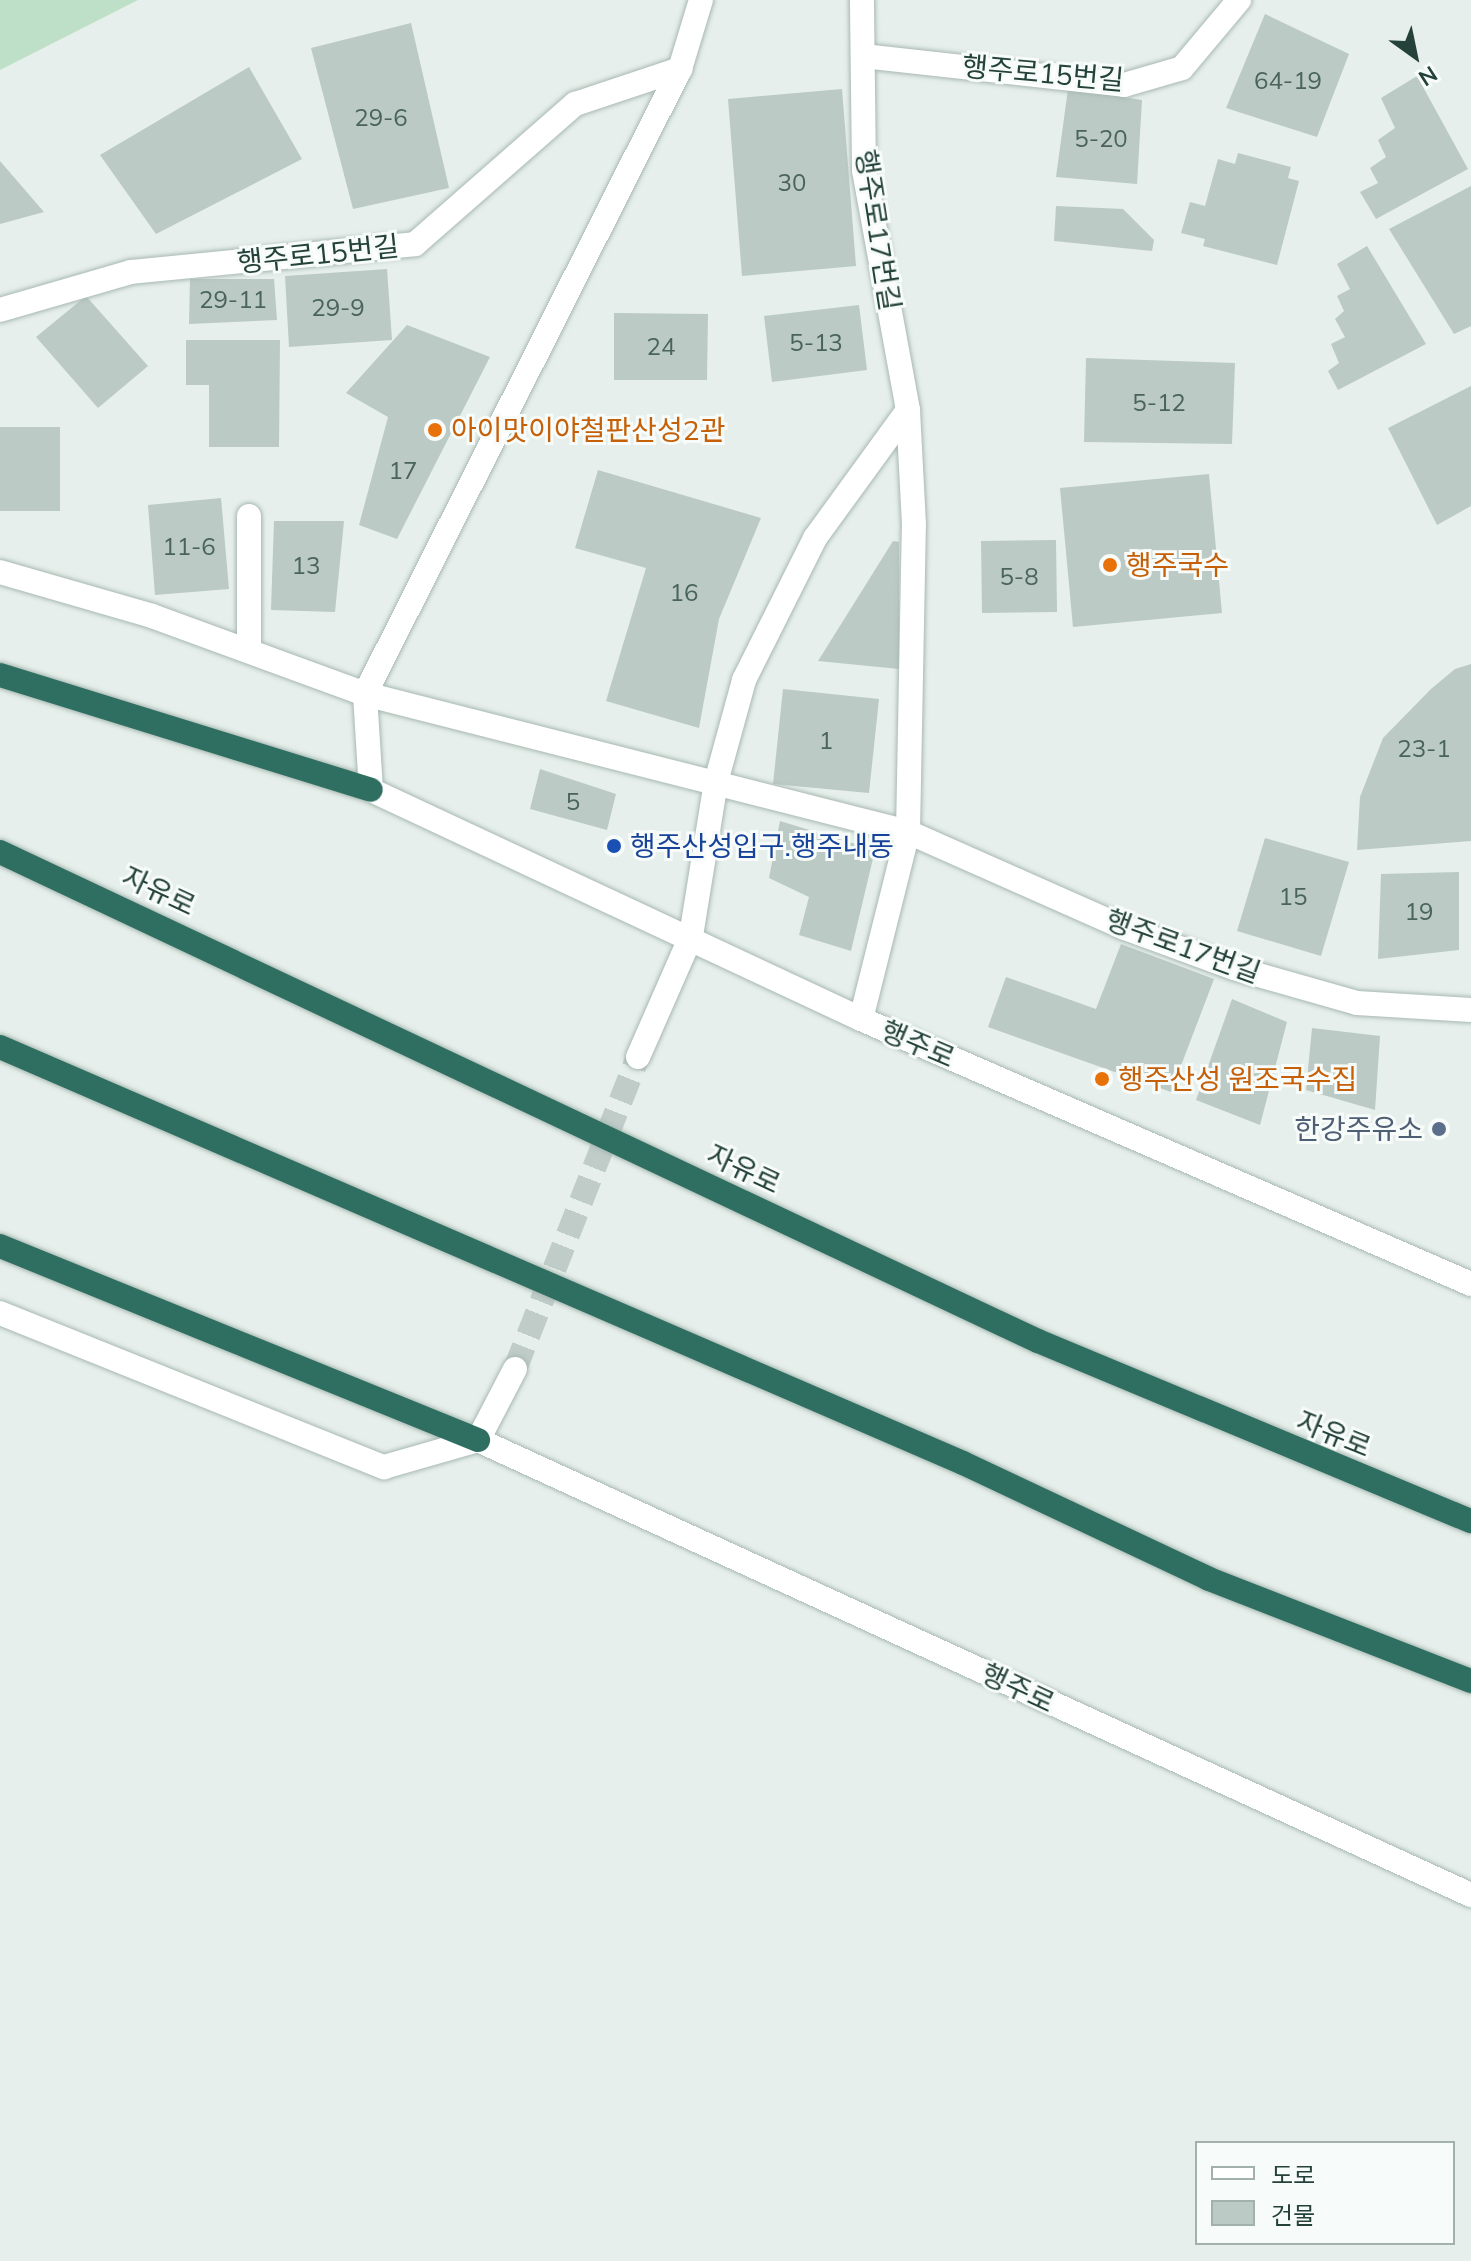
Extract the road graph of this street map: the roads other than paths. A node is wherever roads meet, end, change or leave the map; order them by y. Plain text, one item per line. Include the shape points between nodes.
1 (701, 0) edge
2 (862, 0) edge
3 (1239, 0) edge
4 (863, 56) junction
5 (680, 69) junction
6 (0, 310) edge
7 (908, 410) junction
8 (249, 516) dead end
9 (0, 572) edge
10 (249, 651) junction
11 (0, 675) edge
12 (365, 694) junction
13 (716, 782) junction
14 (371, 790) junction
15 (908, 832) junction
16 (0, 852) edge
17 (691, 936) junction
18 (1471, 1010) edge
19 (861, 1019) junction
20 (0, 1047) edge
21 (638, 1057) tunnel mouth
22 (0, 1246) edge
23 (1471, 1284) edge
24 (0, 1313) edge
25 (515, 1369) tunnel mouth
26 (478, 1440) junction
27 (1471, 1521) edge
28 (1471, 1681) edge
29 (1471, 1895) edge

1 - 5 street
2 - 4 street, 행주로17번길
3 - 4 street, 행주로15번길 via 1182,68 1124,85
4 - 7 street, 행주로17번길 via 864,170
5 - 6 street, 행주로15번길 via 575,104 415,244 131,272
5 - 12 street
7 - 13 street via 815,538 744,680
7 - 15 street, 행주로17번길 via 914,525
8 - 10 street
9 - 10 street via 152,616
10 - 12 street
11 - 14 highway
12 - 13 street
12 - 14 street
13 - 15 street, 행주로17번길
13 - 17 street
14 - 17 street, 행주로
15 - 18 street, 행주로17번길 via 1125,928 1234,968 1357,1003
15 - 19 street
16 - 27 highway, 자유로 via 1038,1341
17 - 19 street, 행주로
17 - 21 street
19 - 23 street, 행주로
20 - 28 highway via 963,1463 1209,1579
22 - 26 highway
24 - 26 street via 384,1467
25 - 26 street
26 - 29 street, 행주로

